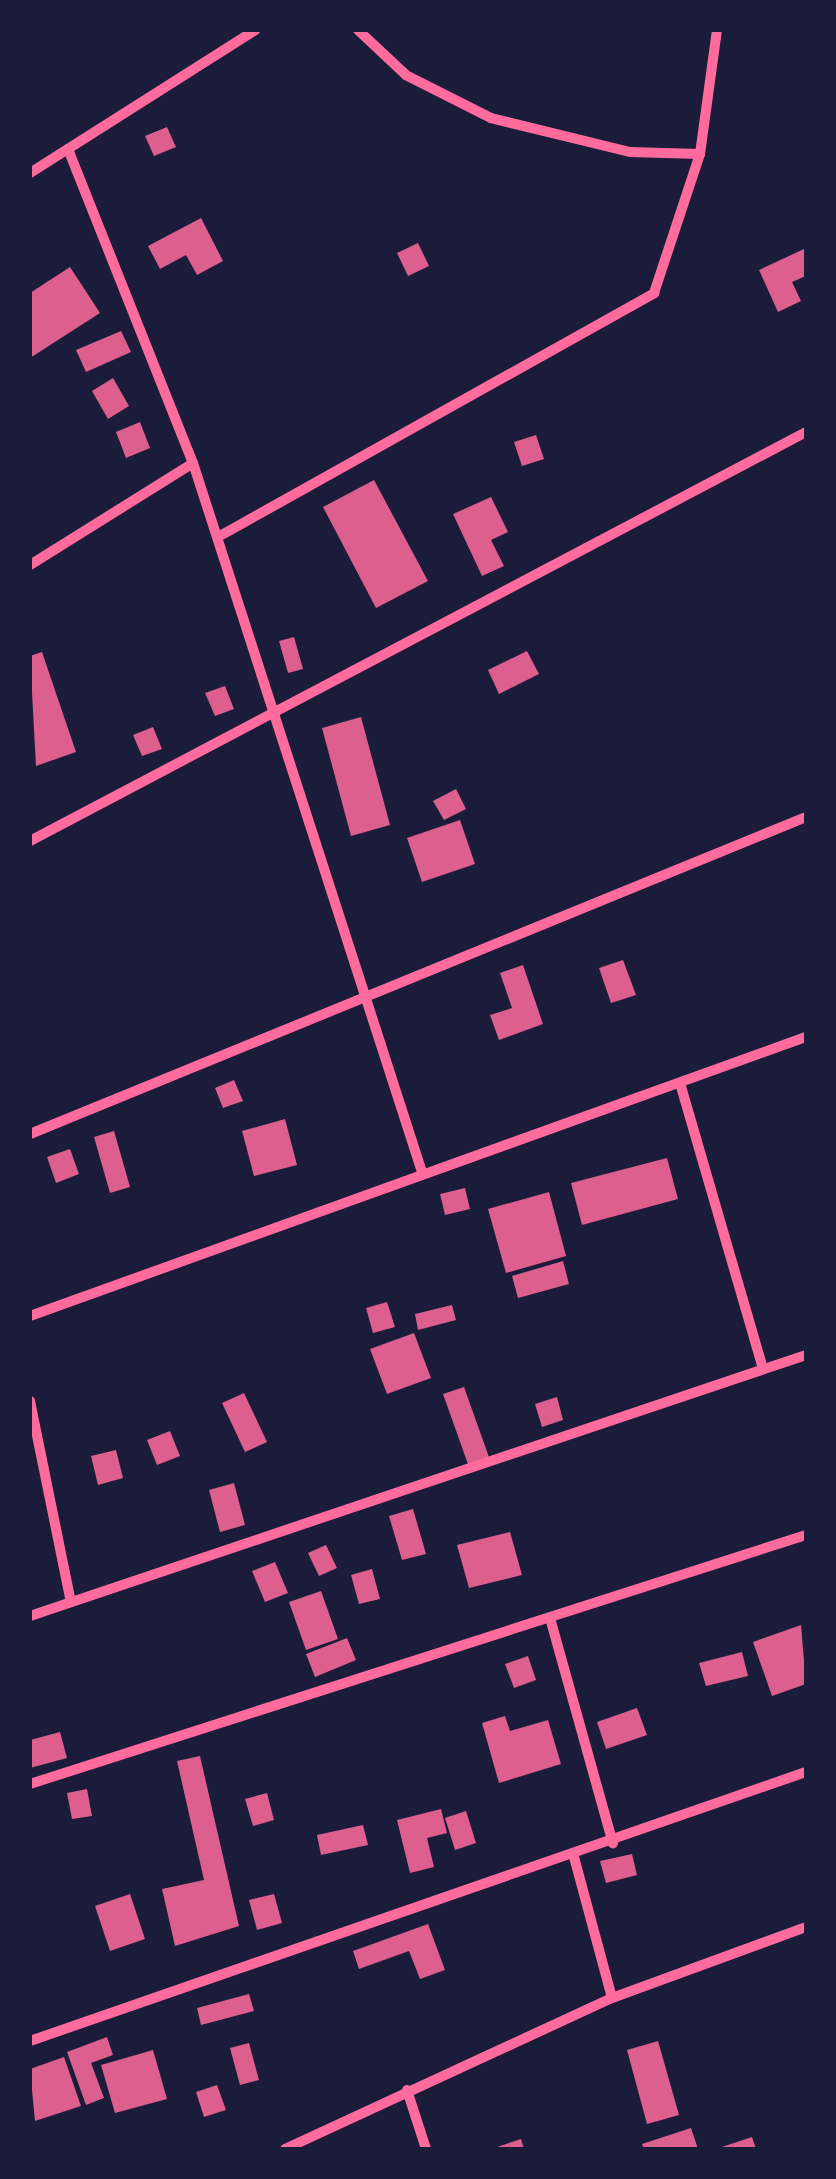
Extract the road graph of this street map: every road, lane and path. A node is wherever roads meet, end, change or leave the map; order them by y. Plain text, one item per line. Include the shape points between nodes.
1 (255, 30) edge
2 (358, 30) edge
3 (717, 30) edge
4 (68, 149) junction
5 (700, 154) junction
6 (30, 173) edge
7 (806, 432) edge
8 (193, 463) junction
9 (218, 538) junction
10 (30, 565) edge
11 (274, 712) junction
12 (806, 817) edge
13 (30, 841) edge
14 (368, 1003) junction
15 (806, 1037) edge
16 (680, 1083) junction
17 (30, 1134) edge
18 (422, 1172) junction
19 (30, 1316) edge
20 (806, 1355) edge
21 (762, 1369) junction
22 (30, 1402) edge
23 (806, 1535) edge
24 (71, 1602) junction
25 (30, 1616) edge
26 (550, 1618) junction
27 (806, 1772) edge
28 (30, 1784) edge
29 (614, 1842) junction
30 (574, 1857) junction
31 (806, 1927) edge
32 (612, 1998) junction
33 (30, 2041) edge
34 (406, 2090) junction
35 (285, 2149) edge
36 (426, 2149) edge

1 - 4 street
2 - 5 street via 406,75 491,118 630,152
3 - 5 street
4 - 6 street
4 - 8 street
5 - 9 street via 654,293
7 - 11 street
8 - 9 street
8 - 10 street
9 - 11 street
11 - 13 street
11 - 14 street
12 - 14 street
14 - 17 street
14 - 18 street
15 - 16 street
16 - 18 street
16 - 21 street
18 - 19 street
20 - 21 street
21 - 24 street
22 - 24 street
23 - 26 street
24 - 25 street
26 - 28 street
26 - 29 street
27 - 29 street
29 - 30 street
30 - 32 street
30 - 33 street
31 - 32 street
32 - 34 street
34 - 35 street
34 - 36 street

